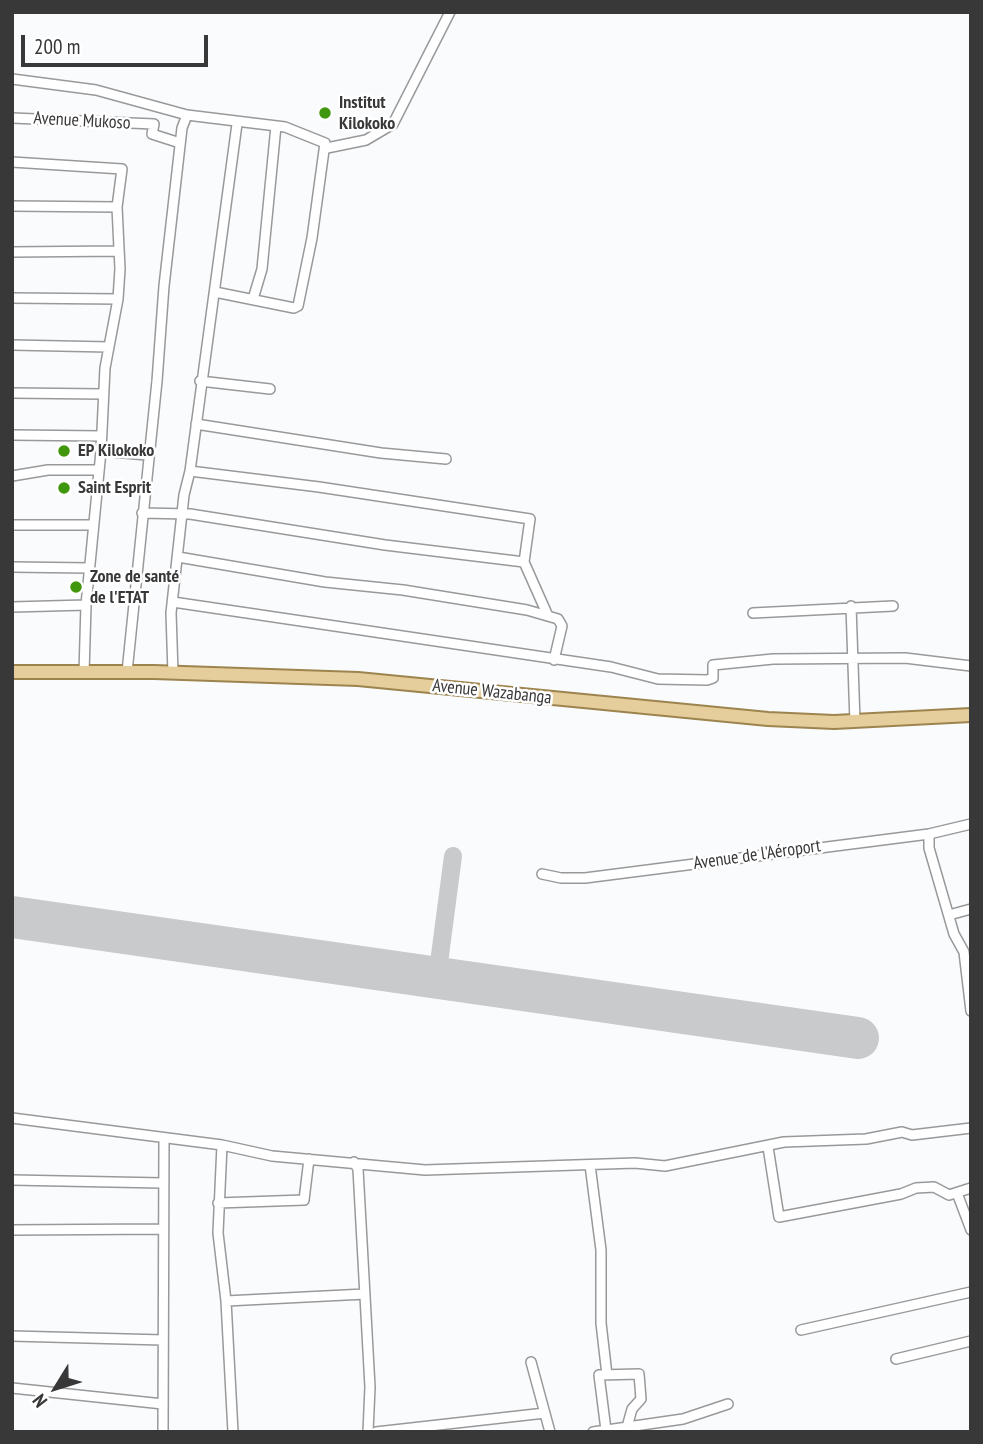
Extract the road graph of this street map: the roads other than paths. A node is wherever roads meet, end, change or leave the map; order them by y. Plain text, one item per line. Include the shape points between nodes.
1 (450, 12) edge
2 (12, 79) edge
3 (187, 116) junction
4 (12, 118) edge
5 (237, 124) junction
6 (276, 126) junction
7 (180, 143) junction
8 (327, 148) junction
9 (12, 162) edge
10 (12, 206) edge
11 (117, 207) junction
12 (119, 251) junction
13 (12, 252) edge
14 (215, 292) junction
15 (12, 298) edge
16 (118, 299) junction
17 (253, 299) junction
18 (12, 345) edge
19 (108, 347) junction
20 (200, 381) junction
21 (270, 389) dead end
22 (12, 393) edge
23 (103, 394) junction
24 (196, 424) junction
25 (12, 435) edge
26 (101, 436) junction
27 (101, 451) junction
28 (147, 455) junction
29 (446, 459) dead end
30 (99, 470) junction
31 (190, 471) junction
32 (12, 476) edge
33 (142, 513) junction
34 (183, 515) junction
35 (12, 525) edge
36 (93, 525) junction
37 (178, 557) junction
38 (524, 562) junction
39 (12, 567) edge
40 (89, 568) junction
41 (173, 602) junction
42 (86, 605) junction
43 (850, 606) junction
44 (893, 606) dead end
45 (12, 607) edge
46 (753, 613) dead end
47 (548, 616) junction
48 (851, 657) junction
49 (554, 660) junction
50 (971, 666) edge
51 (12, 672) edge
52 (127, 672) junction
53 (84, 673) junction
54 (173, 673) junction
55 (971, 715) edge
56 (855, 722) junction
57 (971, 824) edge
58 (929, 834) junction
59 (542, 874) dead end
60 (971, 909) edge
61 (949, 915) junction
62 (969, 974) edge
63 (971, 1011) edge
64 (12, 1118) edge
65 (971, 1128) edge
66 (164, 1139) junction
67 (222, 1145) junction
68 (768, 1147) junction
69 (309, 1159) junction
70 (354, 1162) junction
71 (590, 1165) junction
72 (12, 1180) edge
73 (162, 1183) junction
74 (971, 1188) edge
75 (957, 1193) junction
76 (218, 1203) junction
77 (163, 1229) junction
78 (12, 1230) edge
79 (971, 1230) edge
80 (971, 1292) edge
81 (365, 1294) junction
82 (226, 1301) junction
83 (801, 1330) dead end
84 (12, 1336) edge
85 (163, 1340) junction
86 (971, 1341) edge
87 (896, 1359) dead end
88 (531, 1362) dead end
89 (607, 1375) junction
90 (12, 1388) edge
91 (163, 1404) junction
92 (728, 1404) dead end
93 (545, 1412) junction
94 (627, 1427) junction
95 (606, 1430) edge
96 (163, 1432) edge
97 (233, 1432) edge
98 (368, 1432) edge
99 (376, 1432) edge
100 (550, 1432) edge
101 (593, 1432) edge

1 - 8 street via 393,124 366,140
2 - 3 street via 96,90
3 - 5 street
3 - 7 street
4 - 7 street, Avenue Mukoso via 154,124 152,134
5 - 6 street
5 - 14 street
6 - 8 street via 322,140
6 - 17 street via 262,269
7 - 28 street
8 - 17 street via 299,306
9 - 11 street via 122,169
10 - 11 street
11 - 12 street
12 - 13 street
12 - 16 street
14 - 17 street
14 - 20 street
15 - 16 street
16 - 19 street
18 - 19 street
19 - 23 street
20 - 21 street
20 - 24 street
22 - 23 street
23 - 26 street
24 - 29 street
24 - 31 street
25 - 26 street
26 - 27 street
27 - 28 street
27 - 30 street
28 - 33 street
30 - 32 street via 48,470
30 - 36 street
31 - 34 street
31 - 38 street via 530,519
33 - 34 street
33 - 52 street
34 - 37 street
34 - 38 street
35 - 36 street
36 - 40 street
37 - 41 street
37 - 47 street
38 - 47 street
39 - 40 street
40 - 42 street
41 - 49 street
41 - 54 street
42 - 45 street
42 - 53 street
43 - 44 street
43 - 46 street
43 - 48 street
47 - 49 street via 562,626
48 - 49 street via 713,665 712,679 693,681
48 - 50 street
48 - 56 street
51 - 53 main road, Avenue Wazabanga
52 - 53 main road, Avenue Wazabanga
52 - 54 main road, Avenue Wazabanga
54 - 56 main road, Avenue Wazabanga via 358,679 768,719
55 - 56 main road, Avenue Wazabanga
57 - 58 street, Avenue de l'Aéroport
58 - 59 street, Avenue de l'Aéroport via 585,878
58 - 61 street
60 - 61 street
61 - 62 street
62 - 63 street
64 - 66 street
65 - 68 street
66 - 67 street
66 - 73 street
67 - 69 street
67 - 76 street
68 - 71 street via 664,1166
68 - 75 street via 779,1217 916,1188 934,1186 949,1195
69 - 70 street
69 - 76 street via 304,1200
70 - 71 street via 425,1170
70 - 81 street
71 - 89 street via 601,1250
72 - 73 street
73 - 77 street
74 - 75 street
75 - 79 street
76 - 82 street
77 - 78 street
77 - 85 street
80 - 83 street
81 - 82 street
81 - 98 street
82 - 97 street
84 - 85 street
85 - 91 street
86 - 87 street
88 - 93 street
89 - 94 street via 639,1374 641,1399 632,1409
89 - 95 street via 598,1375
90 - 91 street
91 - 96 street
92 - 94 street via 683,1419
93 - 99 street
93 - 100 street
94 - 95 street
95 - 101 street

